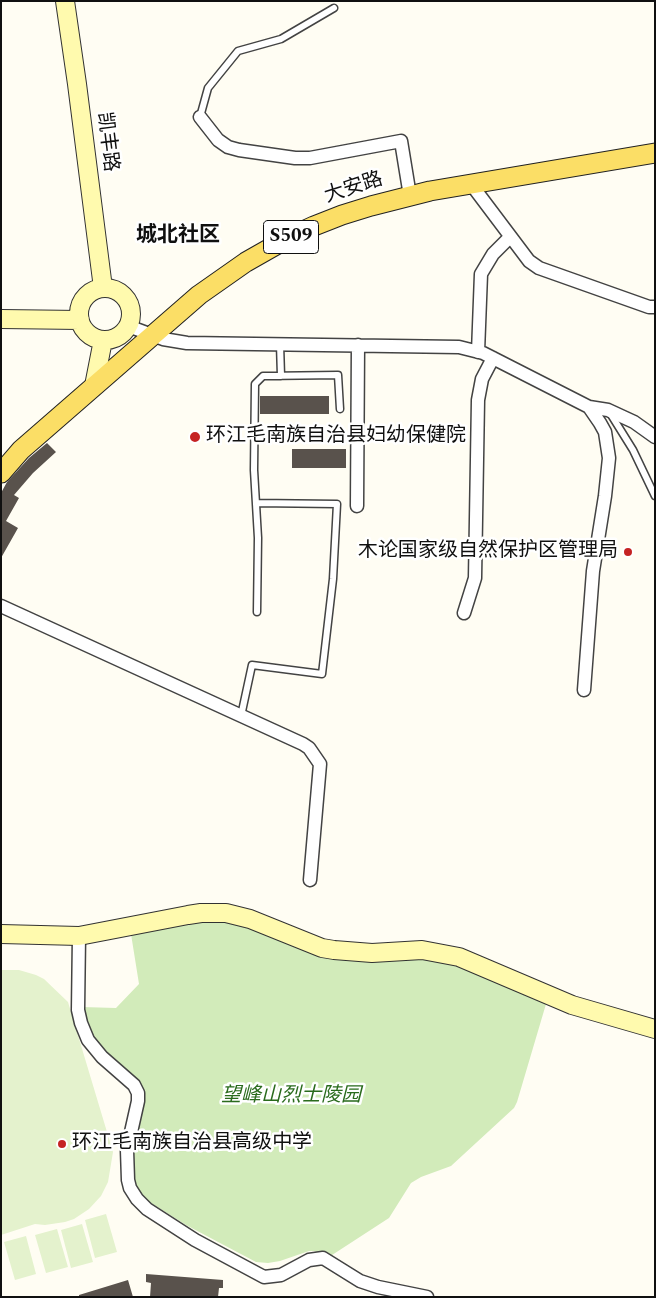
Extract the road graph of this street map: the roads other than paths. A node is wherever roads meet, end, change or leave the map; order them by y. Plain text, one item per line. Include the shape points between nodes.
1 (65, 1) edge
2 (334, 8) dead end
3 (200, 117) joint
4 (655, 153) edge
5 (472, 184) junction
6 (410, 196) junction
7 (510, 237) junction
8 (102, 288) junction
9 (655, 307) edge
10 (1, 319) edge
11 (80, 320) junction
12 (128, 326) junction
13 (151, 336) junction
14 (103, 340) junction
15 (280, 344) junction
16 (358, 345) junction
17 (478, 352) junction
18 (493, 358) junction
19 (281, 376) junction
20 (94, 386) junction
21 (589, 406) junction
22 (340, 409) dead end
23 (608, 410) junction
24 (655, 437) edge
25 (1, 473) edge
26 (655, 496) edge
27 (256, 503) junction
28 (357, 506) dead end
29 (1, 606) edge
30 (257, 612) dead end
31 (464, 613) dead end
32 (584, 690) dead end
33 (241, 716) junction
34 (310, 880) dead end
35 (1, 934) edge
36 (79, 936) junction
37 (655, 1029) edge
38 (427, 1297) edge

1 - 8 street, 凯丰路
2 - 3 lane via 281,39 238,51 208,88
3 - 6 street via 218,140 228,147 295,158 401,141
4 - 5 main road, 大安路 / S509
5 - 6 main road, 大安路 / S509
5 - 7 street
6 - 13 main road, 大安路 / S509 via 328,220 268,249 199,295
7 - 9 street via 524,257 539,268
7 - 17 street via 493,254 481,274
8 - 11 street via 91,292 82,301
8 - 12 street via 114,289 128,300 132,312
10 - 11 street
11 - 14 street via 91,336
12 - 13 street
12 - 14 street via 116,338
13 - 15 street via 187,343
13 - 20 main road, 大安路 / S509
14 - 20 street
15 - 16 street
15 - 19 lane
16 - 17 street via 451,346
16 - 28 street
17 - 18 street
18 - 21 street
18 - 31 street via 482,379 478,400 475,578
19 - 22 lane via 338,375
19 - 27 lane via 264,376 253,388
20 - 25 main road, 大安路 / S509 via 21,450
21 - 23 street
21 - 32 street via 604,432 609,458 593,571
23 - 24 street via 634,422
23 - 26 lane via 634,450
27 - 30 lane
27 - 33 lane via 337,504 333,579 322,674 252,665
29 - 33 street
33 - 34 street via 303,744 314,753 320,764
35 - 36 street
36 - 37 street via 194,914 226,914 250,919 322,948 372,953 422,950 452,955 572,1005
36 - 38 street via 78,1010 81,1023 88,1040 134,1085 138,1093 127,1150 130,1188 137,1200 195,1240 264,1277 281,1275 309,1260 323,1258 360,1281

